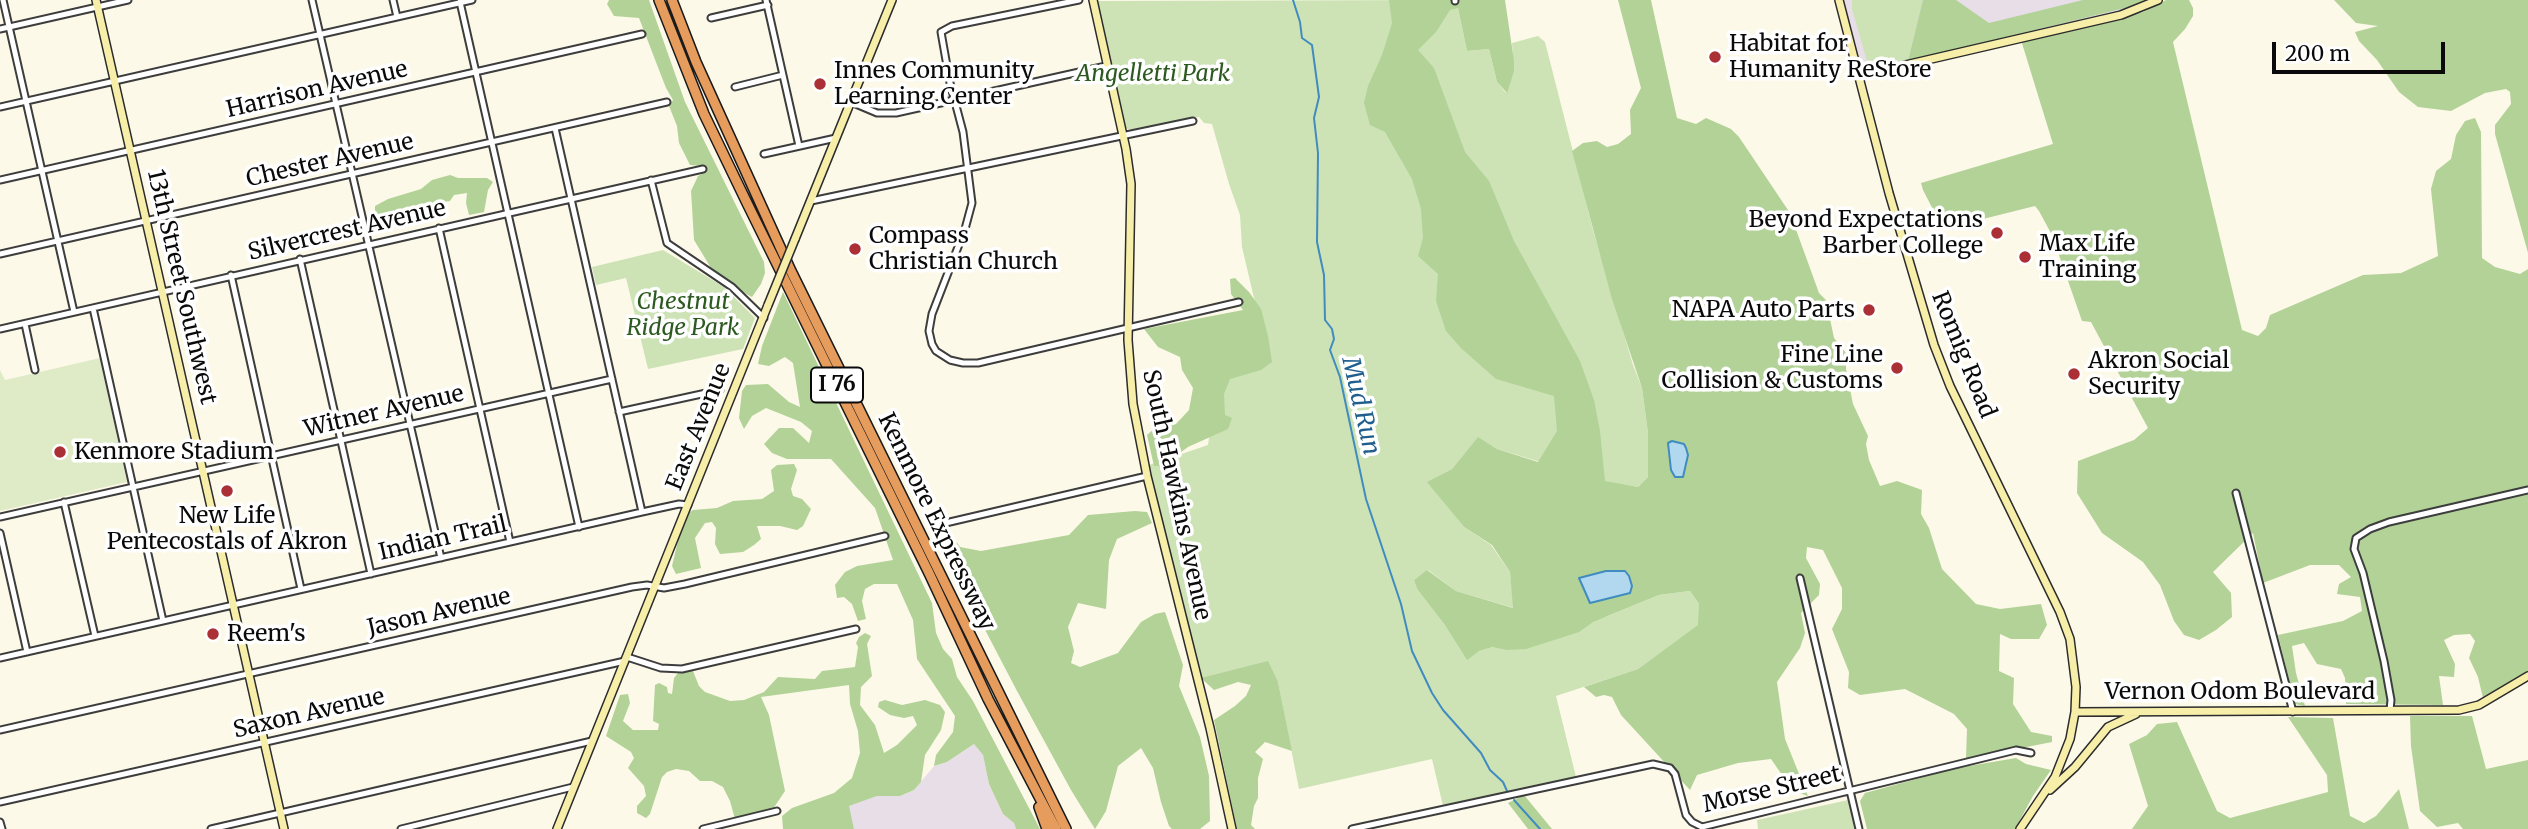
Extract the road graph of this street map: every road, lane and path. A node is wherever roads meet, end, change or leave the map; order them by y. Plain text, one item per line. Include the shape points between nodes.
1 (3, 0) edge
2 (128, 0) edge
3 (312, 0) edge
4 (393, 0) edge
5 (472, 0) edge
6 (659, 0) edge
7 (672, 0) edge
8 (679, 0) edge
9 (892, 0) edge
10 (1079, 0) edge
11 (1093, 0) edge
12 (1839, 0) edge
13 (2158, 0) edge
14 (460, 2) junction
15 (97, 3) edge
16 (767, 3) edge
17 (397, 17) junction
18 (678, 18) junction
19 (712, 18) dead end
20 (9, 27) junction
21 (0, 29) edge
22 (320, 34) junction
23 (642, 34) dead end
24 (1106, 66) junction
25 (476, 72) junction
26 (783, 75) junction
27 (1858, 76) junction
28 (115, 80) junction
29 (735, 87) dead end
30 (955, 100) junction
31 (26, 101) junction
32 (667, 102) dead end
33 (851, 102) junction
34 (336, 104) junction
35 (0, 107) edge
36 (1193, 121) dead end
37 (555, 128) junction
38 (1122, 134) junction
39 (836, 138) junction
40 (491, 142) junction
41 (799, 146) junction
42 (131, 150) junction
43 (764, 154) dead end
44 (703, 169) dead end
45 (968, 169) junction
46 (42, 171) junction
47 (351, 174) junction
48 (0, 180) edge
49 (651, 180) junction
50 (571, 198) junction
51 (811, 201) junction
52 (507, 212) junction
53 (146, 220) junction
54 (439, 228) junction
55 (57, 240) junction
56 (368, 244) junction
57 (0, 254) edge
58 (300, 260) junction
59 (231, 275) junction
60 (163, 291) junction
61 (1240, 302) dead end
62 (93, 308) junction
63 (74, 312) junction
64 (764, 318) junction
65 (25, 324) junction
66 (1128, 328) junction
67 (0, 329) edge
68 (35, 370) dead end
69 (612, 379) junction
70 (720, 390) dead end
71 (548, 393) junction
72 (480, 408) junction
73 (619, 412) junction
74 (411, 424) junction
75 (341, 439) junction
76 (272, 455) junction
77 (202, 471) junction
78 (1147, 476) junction
79 (134, 486) junction
80 (2528, 490) edge
81 (2236, 493) dead end
82 (64, 502) junction
83 (688, 505) junction
84 (642, 512) junction
85 (0, 517) edge
86 (937, 525) dead end
87 (579, 527) junction
88 (0, 533) edge
89 (886, 536) dead end
90 (510, 542) junction
91 (441, 558) junction
92 (371, 574) junction
93 (1800, 578) dead end
94 (656, 586) junction
95 (301, 589) junction
96 (233, 605) junction
97 (163, 621) junction
98 (856, 629) dead end
99 (95, 636) junction
100 (27, 652) junction
101 (0, 658) edge
102 (626, 659) junction
103 (249, 674) junction
104 (2528, 676) edge
105 (2390, 710) junction
106 (2075, 712) junction
107 (2140, 712) junction
108 (2294, 712) junction
109 (1012, 718) junction
110 (0, 730) edge
111 (592, 741) junction
112 (264, 742) junction
113 (2031, 753) dead end
114 (1023, 766) junction
115 (573, 787) junction
116 (1850, 791) junction
117 (2045, 794) junction
118 (0, 802) edge
119 (777, 811) dead end
120 (280, 813) junction
121 (0, 822) edge
122 (2, 829) edge
123 (211, 829) edge
124 (284, 829) edge
125 (401, 829) edge
126 (557, 829) edge
127 (704, 829) edge
128 (1047, 829) edge
129 (1056, 829) edge
130 (1066, 829) edge
131 (1073, 829) edge
132 (1232, 829) edge
133 (1352, 829) edge
134 (1859, 829) edge
135 (2020, 829) edge

1 - 20 street
2 - 15 street
3 - 22 street
4 - 17 street
5 - 14 street
6 - 114 highway, Kenmore Expressway / I 76 via 704,114
7 - 18 highway, Kenmore Expressway / I 76
8 - 18 highway
9 - 33 street, East Avenue
10 - 30 street via 946,27 940,36
11 - 24 street, South Hawkins Avenue
12 - 27 street, Romig Road
13 - 27 street via 2121,15
14 - 17 street
14 - 25 street
15 - 20 street
15 - 28 street, 13th Street Southwest
16 - 19 street
16 - 26 street
17 - 22 street
18 - 109 highway, Kenmore Expressway / I 76 via 791,271
20 - 21 street
20 - 31 street
22 - 28 street
22 - 34 street
23 - 25 street, Harrison Avenue
24 - 30 street
24 - 38 street, South Hawkins Avenue
25 - 34 street, Harrison Avenue
25 - 40 street
26 - 29 street
26 - 41 street
27 - 106 street, Romig Road via 1934,345 2066,626 2074,663
28 - 31 street
28 - 42 street, 13th Street Southwest
30 - 33 street via 887,114
30 - 45 street
31 - 35 street
31 - 46 street
32 - 37 street, Chester Avenue
33 - 39 street, East Avenue
34 - 42 street, Harrison Avenue
34 - 47 street
36 - 38 street
37 - 40 street, Chester Avenue
37 - 50 street
38 - 45 street
38 - 66 street, South Hawkins Avenue via 1132,198
39 - 41 street
39 - 51 street, East Avenue
40 - 47 street, Chester Avenue
40 - 52 street
41 - 43 street
42 - 46 street, Harrison Avenue
42 - 53 street, 13th Street Southwest
44 - 49 street, Silvercrest Avenue
45 - 51 street
45 - 66 street via 972,208 930,323 936,351 954,361 978,363
46 - 48 street, Harrison Avenue
46 - 55 street
47 - 53 street, Chester Avenue
47 - 56 street
49 - 50 street, Silvercrest Avenue
49 - 64 street via 667,243 732,287
50 - 52 street, Silvercrest Avenue
50 - 69 street
51 - 64 street, East Avenue, bridge
52 - 54 street, Silvercrest Avenue
52 - 71 street
53 - 55 street, Chester Avenue
53 - 60 street, 13th Street Southwest
54 - 56 street, Silvercrest Avenue
54 - 72 street
55 - 57 street, Chester Avenue
55 - 63 street
56 - 58 street, Silvercrest Avenue
56 - 74 street
58 - 59 street, Silvercrest Avenue
58 - 75 street
59 - 60 street, Silvercrest Avenue
59 - 76 street
60 - 62 street, Silvercrest Avenue
60 - 77 street, 13th Street Southwest
61 - 66 street
62 - 63 street, Silvercrest Avenue
62 - 79 street
63 - 65 street, Silvercrest Avenue
64 - 83 street, East Avenue
65 - 67 street, Silvercrest Avenue
65 - 68 street
66 - 78 street, South Hawkins Avenue via 1129,378
69 - 71 street, Witner Avenue
69 - 73 street
70 - 73 street
71 - 72 street, Witner Avenue
71 - 87 street
72 - 74 street, Witner Avenue
72 - 90 street
73 - 84 street
74 - 75 street, Witner Avenue
74 - 91 street
75 - 76 street, Witner Avenue
75 - 92 street
76 - 77 street, Witner Avenue
76 - 95 street
77 - 79 street, Witner Avenue
77 - 96 street, 13th Street Southwest
78 - 86 street
78 - 132 street, South Hawkins Avenue
79 - 82 street, Witner Avenue
79 - 97 street
80 - 105 street via 2389,522 2356,538 2354,550 2384,661
81 - 108 street
82 - 85 street, Witner Avenue
82 - 99 street
83 - 84 street, Indian Trail
83 - 94 street, East Avenue
84 - 87 street, Indian Trail
87 - 90 street, Indian Trail
88 - 100 street
89 - 94 street, Jason Avenue via 685,584
90 - 91 street, Indian Trail
91 - 92 street, Indian Trail
92 - 95 street, Indian Trail
93 - 116 street
94 - 102 street, East Avenue
94 - 103 street, Jason Avenue via 641,585
95 - 96 street, Indian Trail
96 - 97 street, Indian Trail
96 - 103 street, 13th Street Southwest
97 - 99 street, Indian Trail
98 - 102 street via 682,669
99 - 100 street, Indian Trail
100 - 101 street, Indian Trail
102 - 111 street, East Avenue
102 - 112 street, Saxon Avenue
103 - 110 street, Jason Avenue
103 - 112 street, 13th Street Southwest
104 - 105 street, Vernon Odom Boulevard via 2469,708
105 - 108 street, Vernon Odom Boulevard
106 - 107 street, Vernon Odom Boulevard
106 - 117 street, Vernon Odom Boulevard via 2062,762
107 - 108 street, Vernon Odom Boulevard
107 - 117 street via 2108,727
109 - 130 highway, Kenmore Expressway / I 76
109 - 131 highway
111 - 115 street, East Avenue
111 - 120 street
112 - 118 street, Saxon Avenue
112 - 120 street, 13th Street Southwest
113 - 116 street, Morse Street via 2016,750
114 - 128 highway, I 76
114 - 129 highway
115 - 125 street
115 - 126 street, East Avenue
116 - 133 street, Morse Street via 1702,827 1686,815 1670,768 1638,765
116 - 134 street
117 - 135 street, Vernon Odom Boulevard
119 - 127 street
120 - 123 street
120 - 124 street, 13th Street Southwest
121 - 122 street

